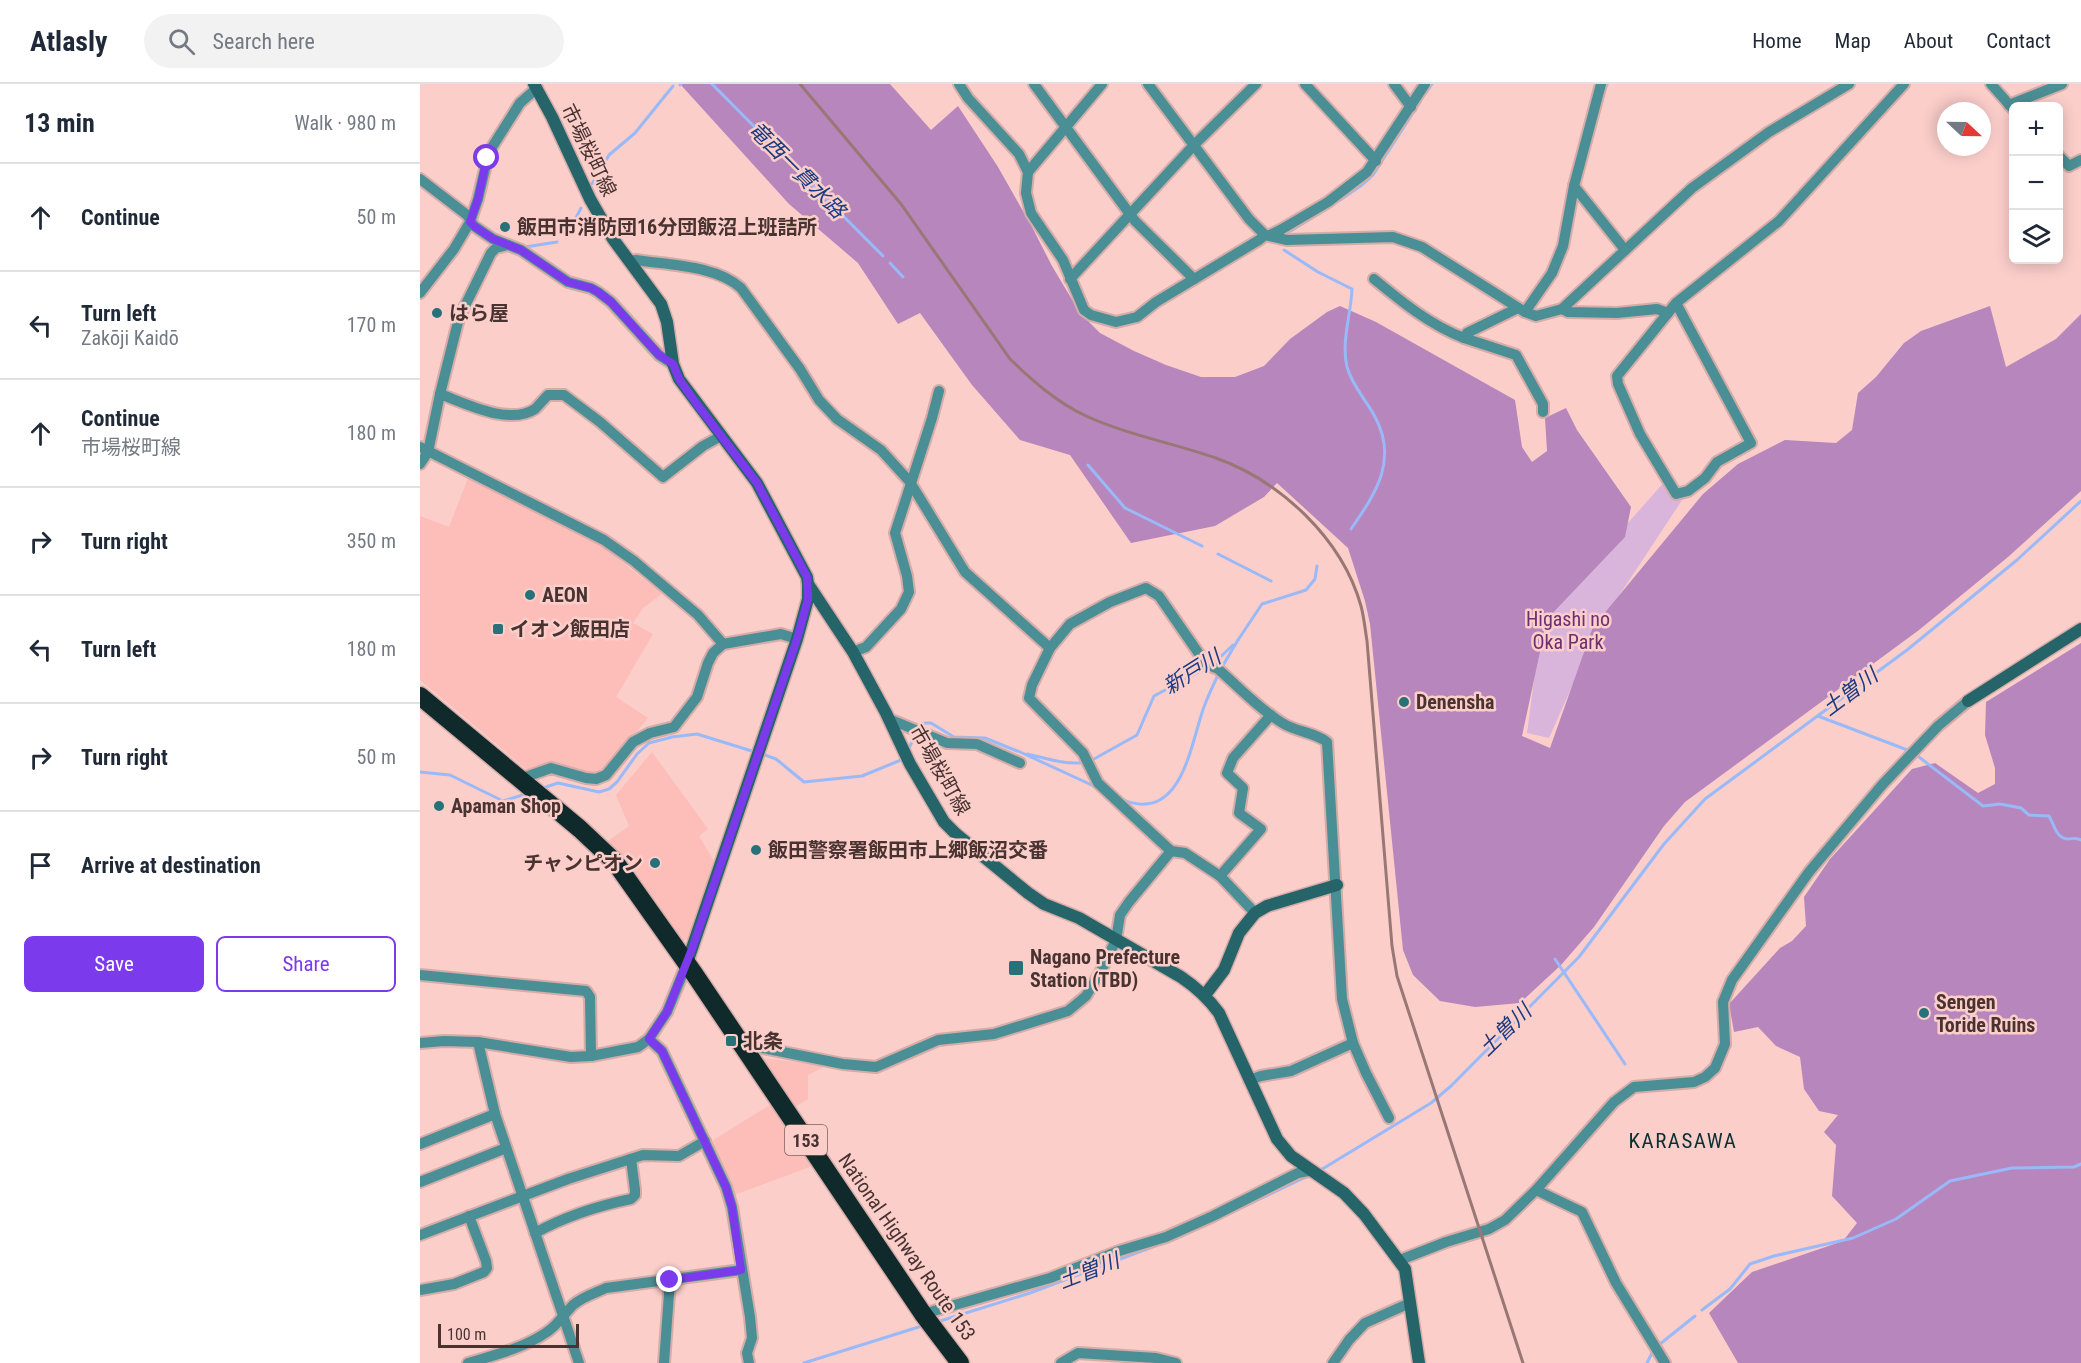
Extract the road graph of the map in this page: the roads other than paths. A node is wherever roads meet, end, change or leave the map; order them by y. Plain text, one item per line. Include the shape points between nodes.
1 (959, 84) edge
2 (1034, 84) edge
3 (1102, 84) edge
4 (1148, 84) edge
5 (1256, 84) edge
6 (1305, 84) edge
7 (1394, 84) edge
8 (1425, 84) edge
9 (1849, 84) edge
10 (1904, 84) edge
11 (1991, 84) edge
12 (2062, 84) edge
13 (1599, 85) edge
14 (536, 86) edge
15 (2022, 102) edge
16 (2009, 105) edge
17 (1411, 106) junction
18 (1067, 127) junction
19 (1195, 144) junction
20 (2059, 156) edge
21 (2081, 160) edge
22 (1376, 161) junction
23 (1028, 172) junction
24 (420, 179) edge
25 (1574, 186) junction
26 (1131, 215) junction
27 (470, 222) junction
28 (1267, 235) junction
29 (508, 245) junction
30 (1624, 250) junction
31 (629, 261) junction
32 (1070, 279) junction
33 (1194, 279) junction
34 (1374, 279) dead end
35 (420, 293) edge
36 (1676, 303) junction
37 (1562, 309) junction
38 (1521, 310) junction
39 (1668, 313) junction
40 (1464, 338) junction
41 (673, 364) junction
42 (939, 391) dead end
43 (440, 394) junction
44 (1543, 412) dead end
45 (721, 436) junction
46 (424, 449) edge
47 (420, 464) edge
48 (910, 482) junction
49 (808, 584) junction
50 (2081, 628) edge
51 (797, 639) junction
52 (723, 644) junction
53 (1050, 648) junction
54 (853, 652) junction
55 (420, 696) edge
56 (1968, 701) joint
57 (1271, 715) junction
58 (889, 720) junction
59 (1020, 764) dead end
60 (523, 781) junction
61 (1171, 851) junction
62 (1220, 876) junction
63 (1337, 885) junction
64 (1255, 913) junction
65 (1116, 940) junction
66 (687, 963) junction
67 (420, 975) edge
68 (1205, 995) junction
69 (649, 1039) junction
70 (478, 1042) junction
71 (420, 1043) edge
72 (1353, 1043) junction
73 (741, 1044) junction
74 (591, 1056) junction
75 (1249, 1080) junction
76 (495, 1114) junction
77 (1389, 1118) dead end
78 (705, 1141) junction
79 (420, 1144) edge
80 (506, 1148) junction
81 (631, 1159) junction
82 (1309, 1171) junction
83 (420, 1182) edge
84 (1536, 1190) junction
85 (522, 1197) junction
86 (469, 1216) junction
87 (535, 1233) junction
88 (420, 1235) edge
89 (1400, 1260) junction
90 (741, 1270) junction
91 (670, 1280) junction
92 (420, 1290) edge
93 (1410, 1304) junction
94 (564, 1317) junction
95 (928, 1320) junction
96 (468, 1363) edge
97 (579, 1363) edge
98 (664, 1363) edge
99 (749, 1363) edge
100 (960, 1363) edge
101 (1061, 1363) edge
102 (1176, 1363) edge
103 (1333, 1363) edge
104 (1419, 1363) edge
105 (1665, 1363) edge

1 - 23 street via 1019,154
2 - 18 street
3 - 18 street
4 - 19 street
5 - 19 street
6 - 22 street
7 - 17 street
8 - 17 street
9 - 30 street via 1769,132 1692,188
10 - 36 street via 1779,222
11 - 16 street
12 - 15 street
13 - 25 street
14 - 27 street via 520,103 489,152
14 - 31 main road, 市場桜町線 via 590,199
17 - 22 street
18 - 23 street
18 - 26 street
19 - 26 street
19 - 28 street via 1249,219
20 - 21 street via 2069,166
22 - 28 street via 1328,202
23 - 32 street via 1026,193 1031,213 1063,260
24 - 27 street via 467,215
25 - 30 street
25 - 38 street via 1563,246 1552,273
26 - 32 street
26 - 33 street
27 - 29 street
27 - 35 street
28 - 33 street
28 - 38 street via 1287,240 1393,237 1422,247
29 - 41 street via 568,282 598,292 659,355
29 - 43 street via 491,253 459,318
30 - 37 street
31 - 41 main road, 市場桜町線 via 661,304
31 - 48 street via 690,268 732,280 819,400 837,419 881,450
32 - 33 street via 1084,310 1116,322 1137,317
34 - 40 street via 1428,320
36 - 39 street
36 - 39 street via 1751,442 1717,462 1688,491 1676,494 1640,434 1617,376
37 - 38 street via 1536,316
37 - 39 street via 1617,313 1657,309
38 - 40 street via 1467,333
40 - 44 street via 1516,355 1543,404
41 - 45 main road, 市場桜町線 via 679,379
42 - 48 street
43 - 45 street via 486,411 516,416 534,409 548,395 564,395 663,477
43 - 46 street
45 - 49 main road, 市場桜町線 via 757,483
46 - 47 street
46 - 52 street via 604,540 699,615
48 - 53 street via 964,572
48 - 54 street via 894,533 909,592 901,609 866,647
49 - 51 main road
49 - 54 main road, 市場桜町線
50 - 56 main road
51 - 52 street via 781,634
51 - 66 main road
52 - 60 street via 708,663 697,697 674,727 633,742 606,775 586,778 551,768
53 - 57 street via 1070,624 1146,588 1159,596 1210,666
53 - 61 street via 1029,698 1083,753 1098,783
54 - 58 main road, 市場桜町線
55 - 60 highway, National Highway Route 153 / 153
56 - 84 street via 1938,726 1882,785 1809,872 1732,980 1723,1002 1725,1044 1715,1068 1694,1082 1634,1086 1614,1102
57 - 62 street via 1233,758 1227,772 1243,788 1239,813 1262,830
57 - 63 street via 1298,732 1320,736 1327,742
58 - 59 street via 947,743 977,744
58 - 65 main road, 市場桜町線 via 944,822 956,834 1044,904
60 - 66 highway, National Highway Route 153 / 153 via 615,862
61 - 62 street via 1185,853
61 - 65 street via 1120,915
62 - 64 street
63 - 64 main road
63 - 72 street via 1342,999
64 - 68 main road via 1239,933 1224,970
65 - 68 main road, 市場桜町線
65 - 73 street via 1086,996 1068,1011 994,1034 938,1040 876,1067
66 - 69 street via 667,1012
66 - 73 highway, National Highway Route 153 / 153
67 - 74 street via 586,991 590,997
68 - 75 main road, 市場桜町線 via 1219,1013
69 - 74 street via 638,1047
69 - 78 street via 662,1051
70 - 71 street
70 - 74 street via 571,1057
70 - 76 street
72 - 75 street via 1291,1071
72 - 77 street
73 - 95 highway, National Highway Route 153 / 153
75 - 82 main road, 市場桜町線 via 1277,1139
76 - 79 street
76 - 80 street
78 - 81 street via 679,1156 643,1155
78 - 90 street via 732,1207
80 - 83 street
80 - 85 street
81 - 85 street
81 - 87 street via 635,1190 631,1199 587,1209
82 - 89 main road, 市場桜町線 via 1344,1193
82 - 95 street via 1166,1237
84 - 89 street via 1490,1229
84 - 105 street via 1582,1212 1616,1283
85 - 86 street
85 - 87 street
86 - 88 street
86 - 92 street via 487,1268 454,1284
87 - 94 street
89 - 93 main road, 市場桜町線
90 - 91 street
90 - 99 street via 752,1338 747,1353
91 - 94 street via 606,1288 573,1305
91 - 98 street
93 - 103 street via 1365,1323
93 - 104 main road, 市場桜町線
94 - 96 street via 525,1344
94 - 97 street
95 - 100 highway, National Highway Route 153 / 153
101 - 102 street via 1078,1353

